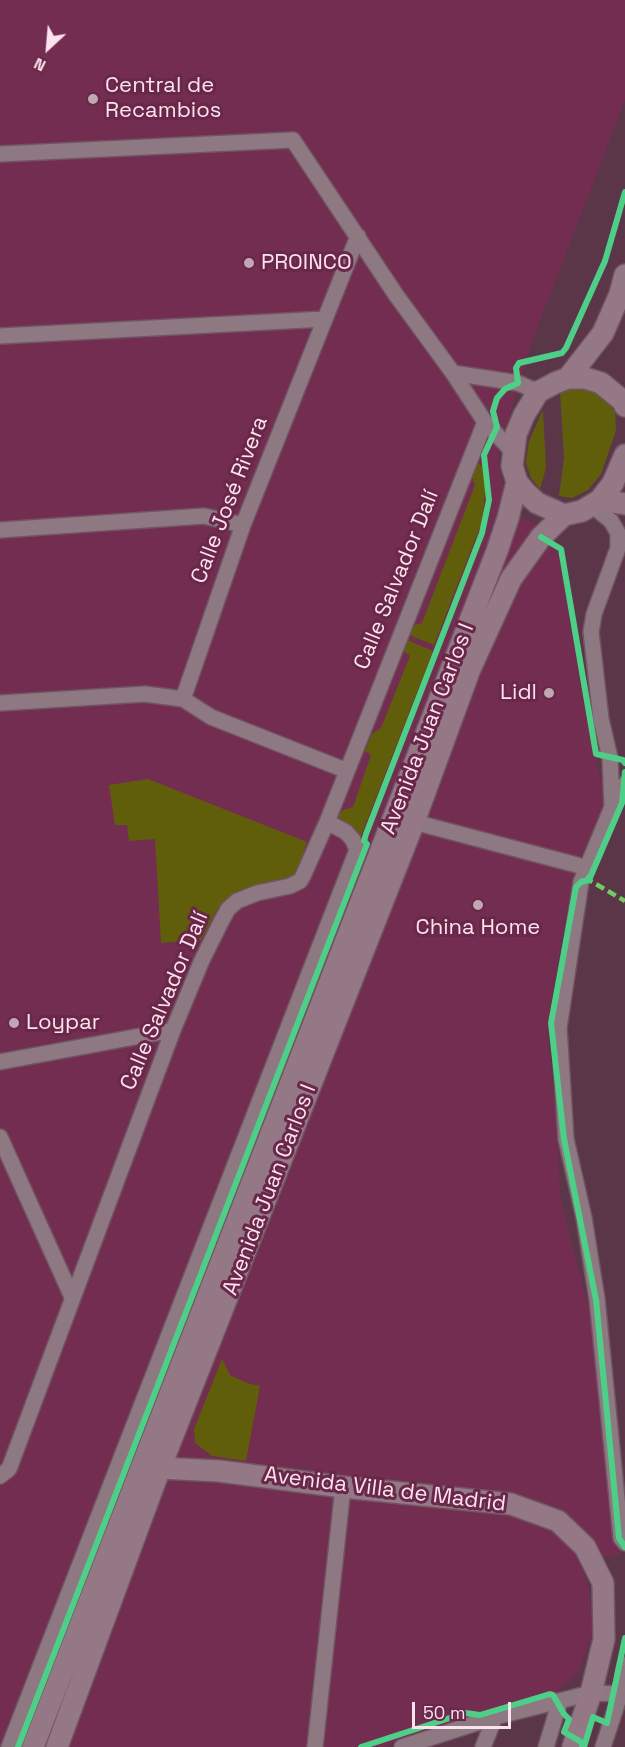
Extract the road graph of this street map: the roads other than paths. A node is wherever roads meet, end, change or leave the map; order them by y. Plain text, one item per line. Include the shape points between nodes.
1 (0, 154) edge
2 (358, 236) junction
3 (625, 275) edge
4 (325, 319) junction
5 (0, 336) edge
6 (453, 373) junction
7 (568, 378) junction
8 (538, 392) junction
9 (624, 400) edge
10 (484, 422) junction
11 (513, 452) junction
12 (625, 455) edge
13 (517, 482) junction
14 (596, 503) junction
15 (625, 504) edge
16 (564, 515) junction
17 (243, 525) junction
18 (0, 530) edge
19 (625, 566) edge
20 (603, 590) junction
21 (183, 699) junction
22 (0, 703) edge
23 (345, 770) junction
24 (625, 784) edge
25 (612, 807) junction
26 (327, 822) junction
27 (414, 822) junction
28 (587, 869) junction
29 (173, 1030) junction
30 (0, 1062) edge
31 (0, 1137) edge
32 (72, 1297) junction
33 (173, 1437) junction
34 (160, 1468) junction
35 (219, 1471) junction
36 (0, 1476) edge
37 (343, 1487) junction
38 (623, 1540) edge
39 (625, 1665) edge
40 (591, 1693) junction
41 (622, 1694) edge
42 (560, 1701) junction
43 (495, 1717) junction
44 (9, 1747) edge
45 (33, 1747) edge
46 (57, 1747) edge
47 (315, 1747) edge
48 (402, 1747) edge
49 (483, 1747) edge
50 (546, 1747) edge
51 (573, 1747) edge
52 (603, 1747) edge

1 - 2 street via 293,140
2 - 4 street, Calle José Rivera
2 - 6 street
3 - 7 street via 603,333
4 - 5 street
4 - 17 street, Calle José Rivera
6 - 8 street via 518,383
6 - 10 street
7 - 8 street
7 - 9 street via 601,383
8 - 11 street via 524,414
10 - 11 street
10 - 23 street, Calle Salvador Dalí
11 - 13 street
12 - 14 street via 613,483
13 - 16 street via 537,503
13 - 45 street, Avenida Juan Carlos I via 497,551
14 - 15 street
14 - 16 street
14 - 20 street via 618,533 618,548
16 - 27 street, Avenida Juan Carlos I via 541,537 511,579 470,669
17 - 18 street via 204,516
17 - 21 street, Calle José Rivera
19 - 20 street
20 - 25 street via 591,632 601,719 610,758
21 - 22 street via 145,694
21 - 23 street via 211,717
23 - 26 street, Calle Salvador Dalí
24 - 25 street
25 - 28 street
26 - 29 street, Calle Salvador Dalí via 300,882 257,893 228,909
26 - 44 street via 346,832 357,850
27 - 28 street
27 - 33 street, Avenida Juan Carlos I
28 - 38 street via 581,882 559,1028 566,1139 597,1299
29 - 30 street
29 - 32 street, Calle Salvador Dalí
31 - 32 street
32 - 36 street, Calle Salvador Dalí via 9,1469
33 - 34 street, Avenida Juan Carlos I
33 - 35 street via 187,1454
34 - 35 street, Avenida Villa de Madrid
34 - 46 street, Avenida Juan Carlos I
35 - 37 street, Avenida Villa de Madrid
37 - 40 street, Avenida Villa de Madrid via 511,1503 558,1521 585,1547 603,1583 604,1639
37 - 47 street
39 - 41 street
40 - 41 street
40 - 42 street
40 - 51 street, Avenida Villa de Madrid
41 - 52 street
42 - 43 street
42 - 50 street
43 - 48 street
43 - 49 street

